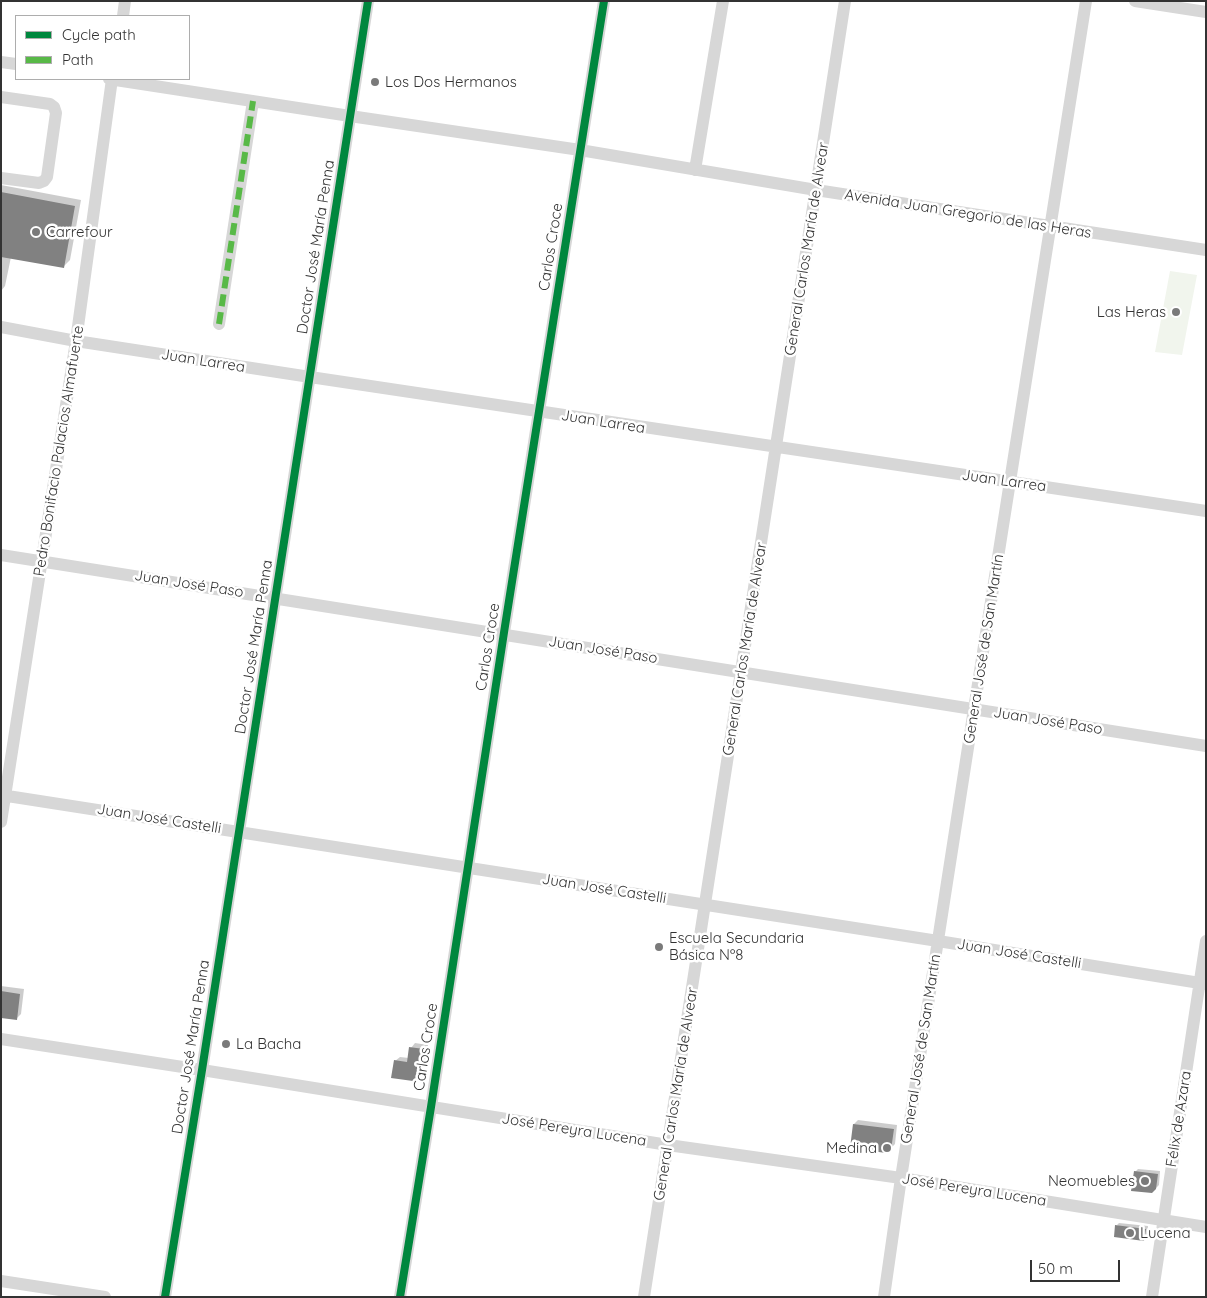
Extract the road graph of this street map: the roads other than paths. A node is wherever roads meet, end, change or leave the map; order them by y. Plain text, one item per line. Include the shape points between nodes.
1 (125, 1) edge
2 (368, 1) edge
3 (604, 1) edge
4 (723, 1) edge
5 (846, 1) edge
6 (1086, 1) edge
7 (1135, 1) edge
8 (1206, 12) edge
9 (123, 15) edge
10 (1, 62) edge
11 (15, 64) edge
12 (111, 80) edge
13 (117, 80) edge
14 (1, 97) edge
15 (253, 101) junction
16 (350, 116) junction
17 (580, 150) junction
18 (696, 170) junction
19 (1, 178) edge
20 (816, 190) junction
21 (1051, 226) junction
22 (1206, 250) edge
23 (219, 324) dead end
24 (1, 327) edge
25 (76, 341) junction
26 (310, 377) junction
27 (538, 412) junction
28 (776, 448) junction
29 (1010, 482) junction
30 (1206, 511) edge
31 (1, 555) edge
32 (41, 561) junction
33 (275, 598) junction
34 (504, 634) junction
35 (741, 672) junction
36 (974, 709) junction
37 (1206, 746) edge
38 (3, 795) edge
39 (1, 822) edge
40 (239, 832) junction
41 (468, 868) junction
42 (705, 905) junction
43 (938, 941) junction
44 (1206, 941) edge
45 (1203, 984) edge
46 (1, 1039) edge
47 (202, 1070) junction
48 (431, 1107) junction
49 (668, 1145) junction
50 (901, 1178) junction
51 (1164, 1221) junction
52 (1206, 1227) edge
53 (1, 1282) edge
54 (105, 1297) edge
55 (165, 1297) edge
56 (400, 1297) edge
57 (644, 1297) edge
58 (884, 1297) edge
59 (1152, 1297) edge

1 - 9 street
2 - 16 street, Doctor José María Penna
3 - 17 street, Carlos Croce
4 - 18 street
5 - 20 street, General Carlos María de Alvear
6 - 21 street, General José de San Martín
7 - 8 street
10 - 11 street
12 - 25 street, Pedro Bonifacio Palacios Almafuerte
13 - 15 street, Avenida Juan Gregorio de las Heras
14 - 19 street via 50,104 56,113 44,181 39,184
15 - 16 street, Avenida Juan Gregorio de las Heras
15 - 23 street
16 - 17 street, Avenida Juan Gregorio de las Heras
16 - 26 street, Doctor José María Penna
17 - 18 street, Avenida Juan Gregorio de las Heras
17 - 27 street, Carlos Croce
18 - 20 street, Avenida Juan Gregorio de las Heras
20 - 21 street, Avenida Juan Gregorio de las Heras
20 - 28 street, General Carlos María de Alvear
21 - 22 street, Avenida Juan Gregorio de las Heras
21 - 29 street, General José de San Martín
24 - 25 street, Juan Larrea
25 - 26 street, Juan Larrea
25 - 32 street, Pedro Bonifacio Palacios Almafuerte
26 - 27 street, Juan Larrea
26 - 33 street, Doctor José María Penna
27 - 28 street, Juan Larrea
27 - 34 street, Carlos Croce
28 - 29 street, Juan Larrea
28 - 35 street, General Carlos María de Alvear
29 - 30 street, Juan Larrea
29 - 36 street, General José de San Martín
31 - 32 street, Juan José Paso
32 - 33 street, Juan José Paso
32 - 38 street, Pedro Bonifacio Palacios Almafuerte
33 - 34 street, Juan José Paso
33 - 40 street, Doctor José María Penna
34 - 35 street, Juan José Paso
34 - 41 street, Carlos Croce
35 - 36 street, Juan José Paso
35 - 42 street, General Carlos María de Alvear
36 - 37 street, Juan José Paso
36 - 43 street, General José de San Martín
38 - 39 street, Pedro Bonifacio Palacios Almafuerte
38 - 40 street, Juan José Castelli
40 - 41 street, Juan José Castelli
40 - 47 street, Doctor José María Penna
41 - 42 street, Juan José Castelli
41 - 48 street, Carlos Croce
42 - 43 street, Juan José Castelli
42 - 49 street, General Carlos María de Alvear
43 - 45 street, Juan José Castelli
43 - 50 street, General José de San Martín
44 - 45 street, Félix de Azara
45 - 51 street, Félix de Azara
46 - 47 street, José Pereyra Lucena
47 - 48 street, José Pereyra Lucena
47 - 55 street, Doctor José María Penna
48 - 49 street, José Pereyra Lucena
48 - 56 street, Carlos Croce
49 - 50 street, José Pereyra Lucena
49 - 57 street, General Carlos María de Alvear
50 - 51 street, José Pereyra Lucena
50 - 58 street, General José de San Martín
51 - 52 street, José Pereyra Lucena
51 - 59 street, Félix de Azara
53 - 54 street

